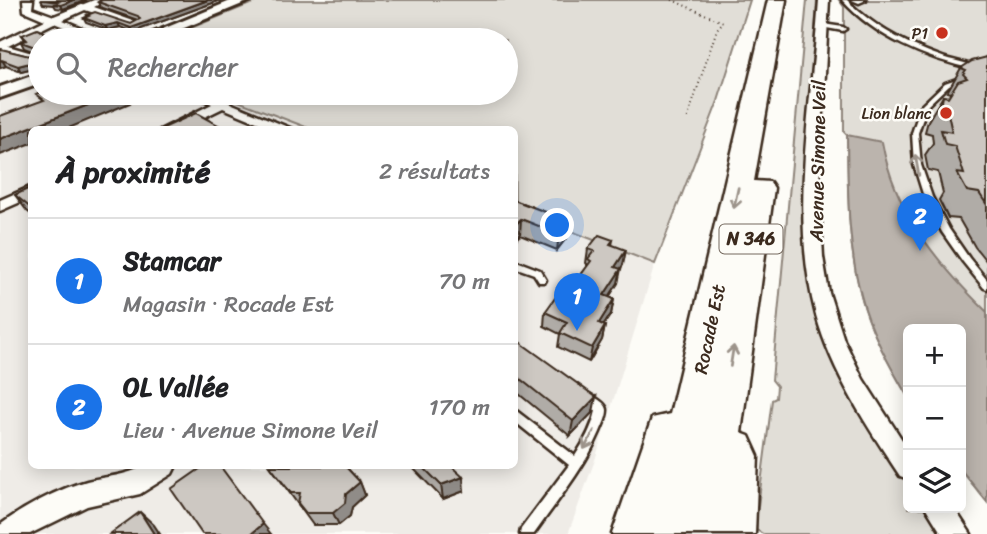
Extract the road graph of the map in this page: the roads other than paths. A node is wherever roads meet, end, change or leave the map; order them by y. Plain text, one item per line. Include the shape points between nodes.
1 (28, 0) edge
2 (245, 0) edge
3 (777, 0) edge
4 (790, 0) edge
5 (824, 0) edge
6 (844, 0) edge
7 (99, 1) edge
8 (83, 3) edge
9 (54, 21) junction
10 (134, 23) edge
11 (823, 26) junction
12 (35, 28) edge
13 (73, 28) edge
14 (174, 28) edge
15 (843, 29) dead end
16 (28, 31) edge
17 (0, 47) edge
18 (28, 55) edge
19 (949, 62) junction
20 (987, 69) edge
21 (958, 78) junction
22 (28, 82) edge
23 (0, 93) edge
24 (931, 97) junction
25 (946, 102) edge
26 (219, 105) edge
27 (228, 105) edge
28 (174, 126) edge
29 (279, 126) edge
30 (28, 193) edge
31 (0, 206) edge
32 (518, 265) edge
33 (974, 272) junction
34 (987, 273) edge
35 (541, 280) dead end
36 (987, 286) edge
37 (699, 373) junction
38 (577, 390) edge
39 (518, 417) edge
40 (721, 424) junction
41 (903, 460) edge
42 (576, 464) junction
43 (160, 469) edge
44 (941, 513) edge
45 (9, 534) edge
46 (526, 534) edge
47 (636, 534) edge
48 (666, 534) edge
49 (703, 534) edge
50 (731, 534) edge
51 (958, 534) edge

1 - 9 street via 27,9
2 - 14 street
3 -> 37 highway, Rocade Est / N 346
40 -> 4 highway, Rocade Est / N 346
5 - 11 street, Avenue Simone Veil
6 - 19 lane via 868,22
7 - 8 street
8 - 9 street
8 - 10 street
9 - 12 street
9 - 13 street
11 - 15 lane
11 - 41 street, Avenue Simone Veil via 813,191 821,294 854,383
16 - 17 street
17 - 18 street
19 - 20 lane
19 - 21 lane
20 - 21 lane
21 - 24 lane
22 - 23 street
24 - 25 lane
33 -> 24 lane via 939,221 919,177 915,135
26 - 28 street
27 - 29 street
30 - 31 street
32 - 35 lane via 537,272
33 - 34 lane
33 - 36 lane
37 - 47 highway via 680,389
37 - 48 highway, Rocade Est / N 346
38 -> 42 lane via 602,413
39 - 42 lane
40 - 49 highway, Rocade Est / N 346
40 - 50 highway via 736,456
42 - 46 lane
43 - 45 street via 140,482 85,494 26,521
44 - 51 street

